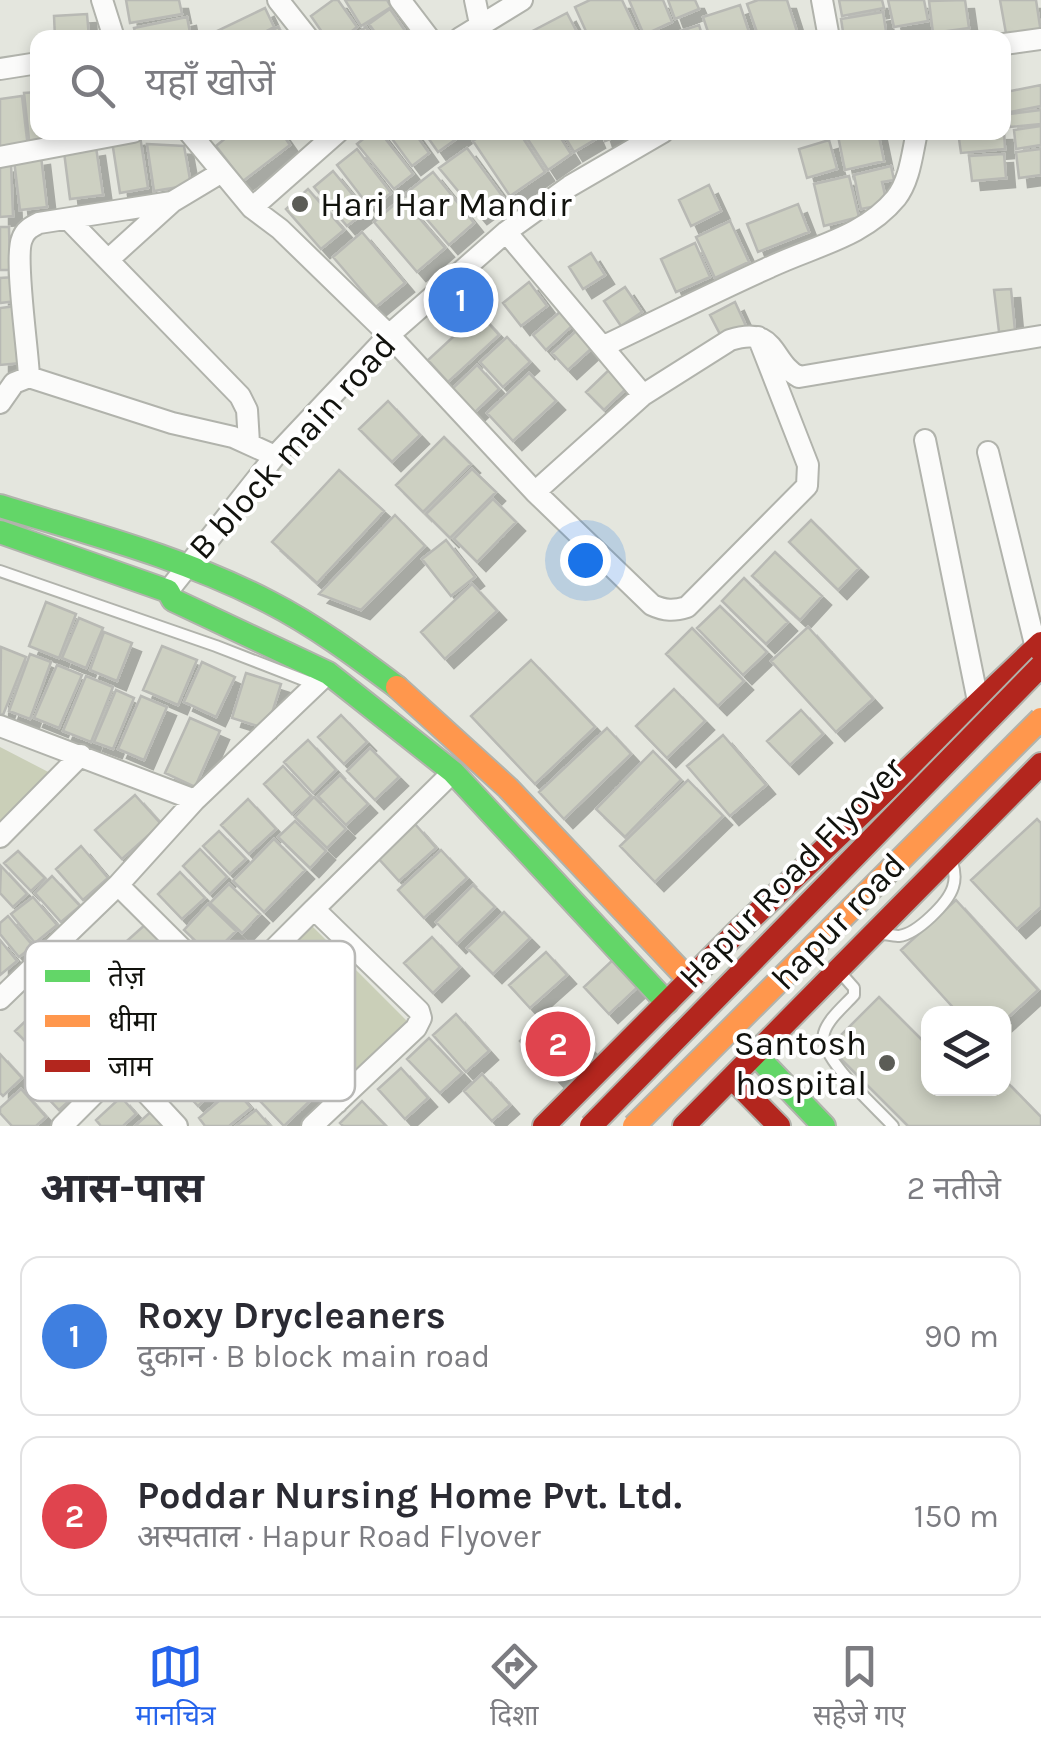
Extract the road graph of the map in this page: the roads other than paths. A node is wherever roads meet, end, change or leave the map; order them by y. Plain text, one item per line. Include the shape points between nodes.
1 (102, 0) edge
2 (278, 0) edge
3 (400, 0) edge
4 (475, 0) edge
5 (522, 0) edge
6 (822, 0) edge
7 (480, 24) junction
8 (111, 30) edge
9 (302, 30) edge
10 (423, 30) edge
11 (471, 30) edge
12 (828, 30) edge
13 (1041, 39) edge
14 (1011, 43) edge
15 (30, 64) edge
16 (0, 69) edge
17 (90, 140) edge
18 (196, 140) edge
19 (329, 140) edge
20 (650, 140) edge
21 (915, 140) edge
22 (0, 157) edge
23 (222, 172) junction
24 (172, 202) junction
25 (252, 208) junction
26 (68, 219) junction
27 (506, 232) junction
28 (108, 260) junction
29 (389, 335) junction
30 (1041, 336) edge
31 (758, 337) junction
32 (604, 346) junction
33 (29, 376) junction
34 (643, 395) junction
35 (0, 403) edge
36 (925, 440) dead end
37 (250, 443) junction
38 (988, 452) dead end
39 (275, 456) junction
40 (535, 492) junction
41 (0, 506) edge
42 (0, 532) edge
43 (186, 564) junction
44 (0, 572) edge
45 (168, 591) junction
46 (1039, 652) edge
47 (322, 679) junction
48 (978, 706) junction
49 (1041, 719) edge
50 (0, 726) edge
51 (81, 755) junction
52 (1041, 764) edge
53 (453, 772) junction
54 (195, 800) junction
55 (0, 837) edge
56 (118, 885) junction
57 (314, 909) junction
58 (736, 933) junction
59 (59, 941) edge
60 (176, 941) edge
61 (282, 941) edge
62 (348, 941) edge
63 (355, 947) edge
64 (839, 971) junction
65 (25, 974) edge
66 (689, 980) junction
67 (0, 999) edge
68 (667, 1002) junction
69 (806, 1004) junction
70 (617, 1052) junction
71 (756, 1055) junction
72 (733, 1078) junction
73 (355, 1086) edge
74 (87, 1101) edge
75 (152, 1101) edge
76 (337, 1103) edge
77 (686, 1124) edge
78 (62, 1126) edge
79 (176, 1126) edge
80 (312, 1126) edge
81 (544, 1126) edge
82 (591, 1126) edge
83 (634, 1126) edge
84 (779, 1126) edge
85 (824, 1126) edge
86 (894, 1126) edge

1 - 8 street
2 - 9 street
3 - 10 street
4 - 7 street
5 - 7 street
6 - 12 street
7 - 11 street
13 - 14 street
15 - 16 street
17 - 22 street
18 - 23 street
19 - 25 street
20 - 27 street, B block main road
21 - 32 street via 899,195 877,218
23 - 24 street
23 - 25 street
24 - 26 street
24 - 28 street
25 - 29 street
26 - 28 street
26 - 33 street via 39,223 19,242
27 - 29 street, B block main road
27 - 32 street
28 - 37 street via 240,396
29 - 39 street, B block main road
29 - 40 street
30 - 31 street via 799,377
31 - 34 street via 718,346
31 - 40 street via 808,465 807,486 687,607 652,606
32 - 34 street
33 - 35 street via 14,383
33 - 37 street
34 - 40 street
36 - 48 street
37 - 39 street
38 - 46 street
39 - 43 street, B block main road
41 - 43 street
42 - 45 street
43 - 45 street, B block main road
43 - 66 street via 302,620 402,690 452,733
44 - 47 lane
45 - 47 street via 172,600
46 - 48 street
46 - 82 street, Hapur Road Flyover, bridge
47 - 53 street
47 - 54 street
48 - 58 street
49 - 83 street, Hapur Road Flyover, bridge
50 - 51 street
51 - 54 street
51 - 55 street
52 - 64 street, hapur road
53 - 57 street
53 - 68 street
54 - 56 street
56 - 59 street
56 - 60 street
57 - 61 street
57 - 62 street
58 - 66 street
58 - 69 street
63 - 73 street via 412,1000 421,1018
64 - 69 street, hapur road
64 - 86 lane via 854,995 828,1024 827,1054
65 - 67 street
66 - 68 street
68 - 70 street
69 - 71 street, hapur road
70 - 77 street
70 - 81 street
71 - 72 street, hapur road
71 - 85 street
72 - 77 street, hapur road
72 - 84 street
74 - 78 street
75 - 79 street
76 - 80 street

